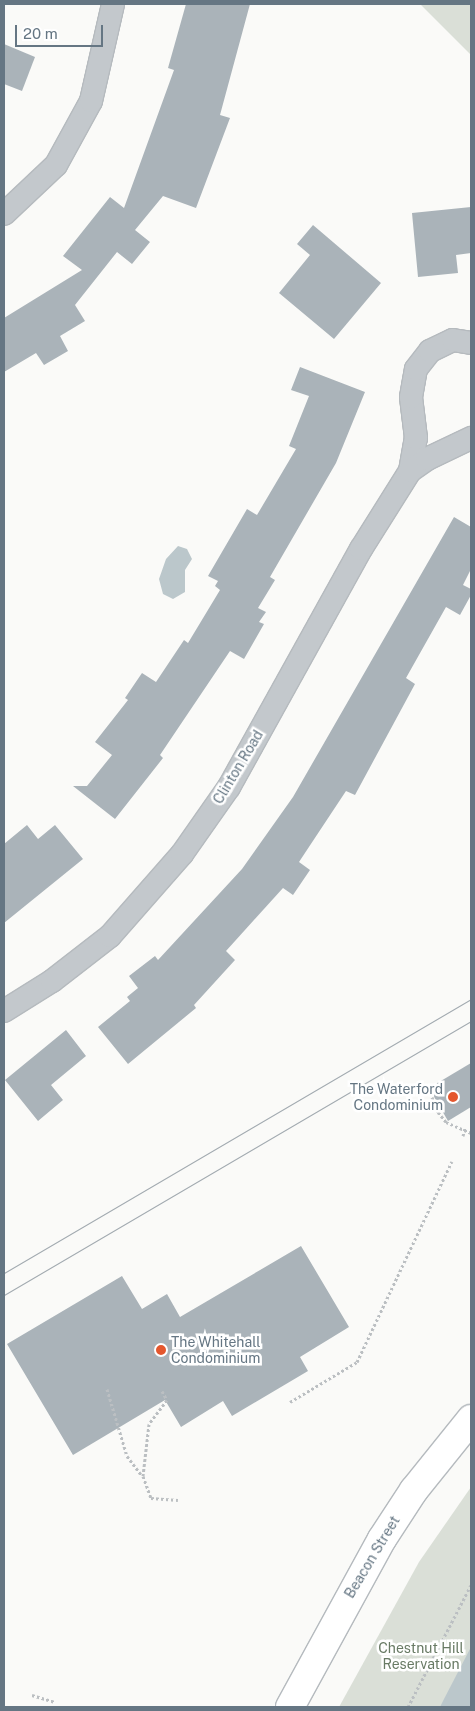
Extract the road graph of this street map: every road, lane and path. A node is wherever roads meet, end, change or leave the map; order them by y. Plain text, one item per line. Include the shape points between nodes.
1 (113, 4) edge
2 (4, 214) edge
3 (471, 343) edge
4 (471, 438) edge
5 (410, 471) junction
6 (4, 1010) edge
7 (432, 1097) dead end
8 (465, 1128) junction
9 (471, 1133) edge
10 (463, 1136) dead end
11 (452, 1161) dead end
12 (107, 1389) dead end
13 (162, 1392) dead end
14 (290, 1402) dead end
15 (471, 1418) edge
16 (143, 1476) junction
17 (178, 1500) dead end
18 (471, 1585) edge
19 (32, 1696) dead end
20 (55, 1702) dead end
21 (290, 1707) edge
22 (408, 1707) edge

1 - 2 street via 91,101 56,165
3 - 5 street, Clinton Road via 453,340 430,351 416,369 411,397 416,438
4 - 5 street, Clinton Road
5 - 6 street, Clinton Road via 361,549 229,787 182,854 110,936 52,981
7 - 8 path via 446,1122
8 - 9 path
8 - 10 path
11 - 14 path via 357,1362
12 - 16 path via 127,1456
13 - 16 path via 167,1400 149,1424
15 - 21 main road, Beacon Street via 414,1490 382,1538
16 - 17 path via 151,1498
18 - 22 path
19 - 20 path

